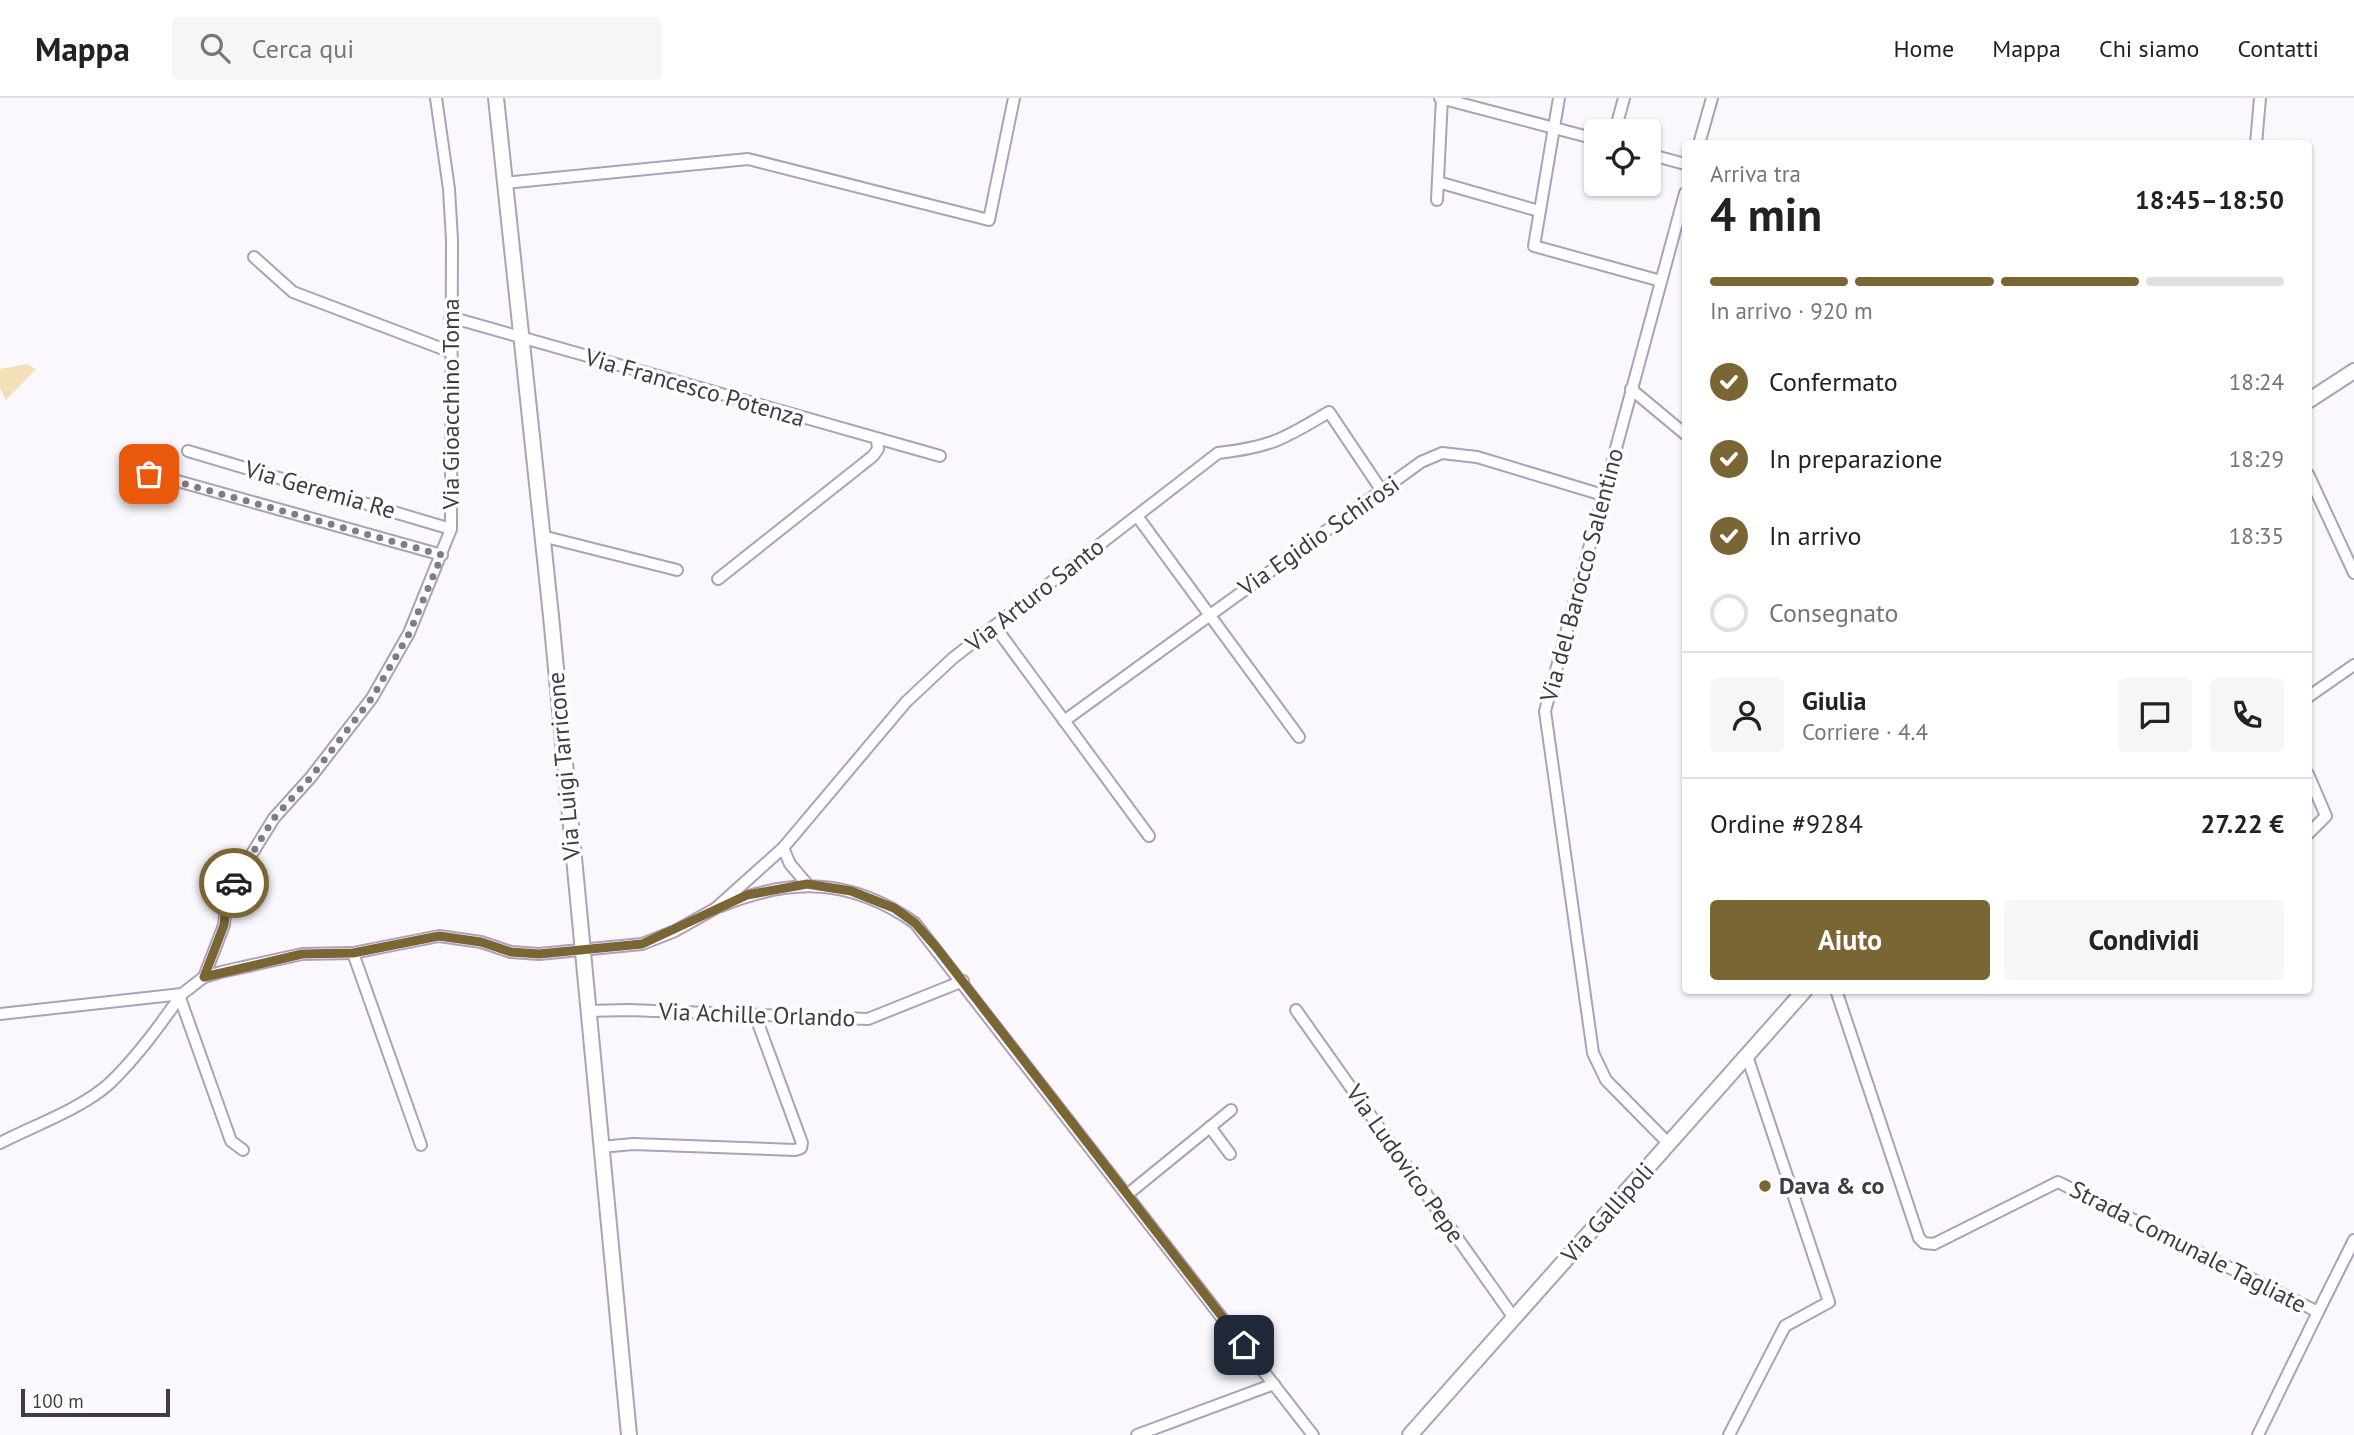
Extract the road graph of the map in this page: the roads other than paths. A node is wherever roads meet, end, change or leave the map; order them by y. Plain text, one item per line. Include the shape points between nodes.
1 (436, 98) edge
2 (496, 98) edge
3 (1014, 98) edge
4 (1441, 98) edge
5 (1559, 98) edge
6 (1624, 98) edge
7 (1712, 98) edge
8 (2260, 98) edge
9 (1618, 119) edge
10 (1554, 128) junction
11 (1584, 136) edge
12 (1700, 140) edge
13 (2256, 140) edge
14 (1661, 158) edge
15 (1682, 163) edge
16 (1438, 182) junction
17 (505, 183) junction
18 (1437, 200) dead end
19 (1682, 204) edge
20 (1539, 211) junction
21 (254, 257) dead end
22 (1661, 281) junction
23 (450, 317) junction
24 (521, 339) junction
25 (451, 352) junction
26 (2354, 370) edge
27 (1631, 389) junction
28 (2312, 398) edge
29 (1682, 432) edge
30 (877, 439) junction
31 (188, 451) dead end
32 (940, 456) dead end
33 (149, 474) dead end
34 (2312, 483) edge
35 (1382, 491) junction
36 (1602, 495) junction
37 (1139, 519) junction
38 (451, 529) junction
39 (542, 537) junction
40 (442, 555) junction
41 (677, 570) dead end
42 (2354, 573) edge
43 (718, 579) dead end
44 (1209, 614) junction
45 (996, 628) junction
46 (2354, 665) edge
47 (2312, 694) edge
48 (1064, 721) junction
49 (1299, 737) dead end
50 (2312, 783) edge
51 (2312, 830) edge
52 (1149, 836) dead end
53 (783, 848) junction
54 (807, 884) junction
55 (716, 908) junction
56 (581, 951) junction
57 (353, 953) junction
58 (204, 977) junction
59 (962, 981) junction
60 (1801, 994) edge
61 (1837, 994) edge
62 (181, 996) junction
63 (1296, 1010) dead end
64 (587, 1011) junction
65 (0, 1014) edge
66 (755, 1015) junction
67 (1746, 1056) junction
68 (1231, 1110) dead end
69 (1210, 1127) junction
70 (0, 1143) edge
71 (1669, 1144) junction
72 (421, 1145) dead end
73 (601, 1147) junction
74 (243, 1150) dead end
75 (1230, 1154) dead end
76 (1128, 1194) junction
77 (2354, 1240) edge
78 (2318, 1312) junction
79 (1514, 1318) junction
80 (1274, 1384) junction
81 (629, 1435) edge
82 (1137, 1435) edge
83 (1313, 1435) edge
84 (1410, 1435) edge
85 (1729, 1435) edge
86 (2258, 1435) edge

1 - 23 street, Via Gioacchino Toma via 449,189
2 - 17 main road, Via Luigi Tarricone
3 - 17 street via 989,220 748,159
4 - 10 street
4 - 16 street
5 - 10 street
6 - 9 street
7 - 12 street
8 - 13 street
10 - 11 street
10 - 20 street
14 - 15 street
16 - 18 street
16 - 20 street
17 - 24 main road, Via Luigi Tarricone
19 - 22 street, Via del Barocco Salentino
20 - 22 street via 1534,246
21 - 25 street via 293,292
22 - 27 street, Via del Barocco Salentino
23 - 24 street, Via Francesco Potenza
23 - 25 street, Via Gioacchino Toma
24 - 30 street, Via Francesco Potenza
24 - 39 main road, Via Luigi Tarricone
25 - 38 street, Via Gioacchino Toma
26 - 28 main road
27 - 29 street
27 - 36 street, Via del Barocco Salentino
30 - 32 street, Via Francesco Potenza
30 - 43 street via 873,456
31 - 38 street, Via Geremia Re
33 - 40 street
34 - 42 street
35 - 36 street, Via Egidio Schirosi via 1421,462 1442,453 1477,457
35 - 37 street, Via Arturo Santo via 1329,412 1259,449 1218,453
35 - 44 street, Via Egidio Schirosi
36 - 71 street, Via del Barocco Salentino via 1545,711 1593,1054 1606,1080
37 - 44 street
37 - 45 street, Via Arturo Santo
38 - 40 street, Via Gioacchino Toma
39 - 41 street
39 - 56 main road, Via Luigi Tarricone
40 - 58 street, Via Gioacchino Toma via 409,634 372,698 274,818 227,894 224,925
44 - 48 street, Via Egidio Schirosi
44 - 49 street
45 - 48 street
45 - 53 street, Via Arturo Santo via 953,658 906,702
46 - 47 street
48 - 52 street
50 - 51 street via 2326,816
53 - 54 street
53 - 55 street, Via Arturo Santo
54 - 55 street, Via Arturo Santo via 776,887
54 - 59 street, Via Arturo Santo via 851,891 894,908 915,923
55 - 56 street, Via Arturo Santo via 642,944
56 - 57 street, Via Arturo Santo via 511,952 439,936
56 - 64 main road, Via Luigi Tarricone
57 - 58 street, Via Arturo Santo via 302,954
57 - 72 street
58 - 62 street
59 - 66 street, Via Achille Orlando via 868,1019
59 - 76 street, Via Arturo Santo
60 - 67 main road, Via Gallipoli
61 - 78 street, Strada Comunale Tagliate via 1924,1243 1934,1244 2058,1182
62 - 65 street
62 - 70 street via 109,1084
62 - 74 street via 231,1141
63 - 79 street, Via Ludovico Pepe
64 - 66 street, Via Achille Orlando
64 - 73 main road, Via Luigi Tarricone
66 - 73 street via 801,1148
67 - 71 main road, Via Gallipoli
67 - 85 street via 1829,1302 1785,1326
68 - 69 street
69 - 75 street
69 - 76 street
71 - 79 main road, Via Gallipoli
73 - 81 main road, Via Luigi Tarricone
76 - 80 street, Via Arturo Santo
77 - 78 street, Strada Comunale Tagliate
78 - 86 street, Strada Comunale Tagliate
79 - 84 main road, Via Gallipoli
80 - 82 street
80 - 83 street, Via Arturo Santo

